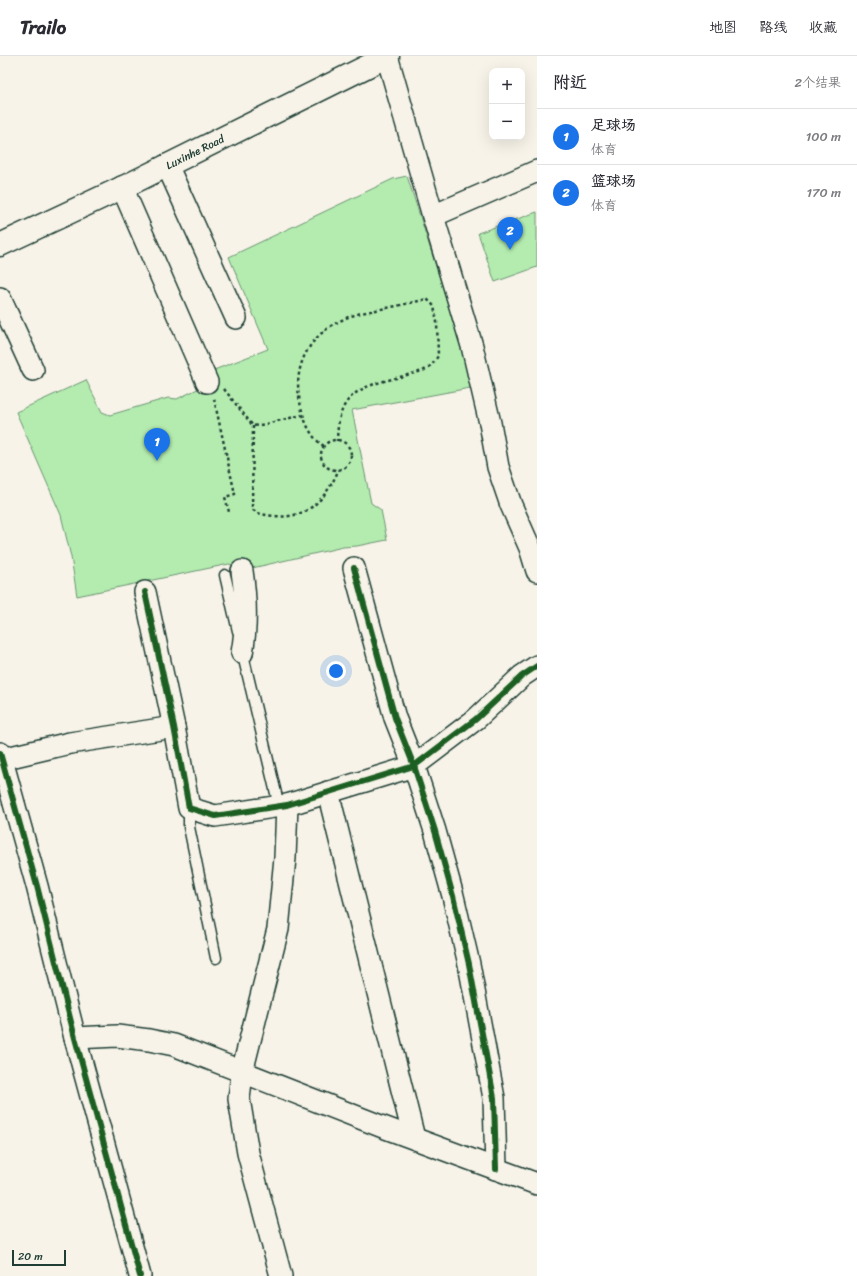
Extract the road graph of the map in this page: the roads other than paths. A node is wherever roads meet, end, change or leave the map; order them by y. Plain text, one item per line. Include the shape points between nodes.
1 (388, 56) edge
2 (167, 165) junction
3 (537, 171) edge
4 (122, 187) junction
5 (433, 216) junction
6 (0, 246) edge
7 (0, 298) edge
8 (236, 318) dead end
9 (33, 370) dead end
10 (207, 382) road end
11 (354, 568) dead end
12 (537, 572) edge
13 (234, 573) dead end
14 (145, 592) dead end
15 (242, 653) joint
16 (537, 666) edge
17 (174, 727) junction
18 (1, 756) edge
19 (414, 766) junction
20 (328, 792) junction
21 (283, 805) junction
22 (189, 808) junction
23 (216, 958) dead end
24 (76, 1038) junction
25 (242, 1072) junction
26 (414, 1138) junction
27 (496, 1169) junction
28 (537, 1184) edge
29 (140, 1276) edge
30 (281, 1276) edge

1 - 2 street, Luxinhe Road
1 - 5 street
2 - 4 street, Luxinhe Road
2 - 8 street
3 - 5 street
4 - 6 street, Luxinhe Road
4 - 10 street
5 - 12 street via 472,346 498,467
7 - 9 street
11 - 19 street via 395,718
13 - 15 street via 245,588 246,615
14 - 17 street
15 - 21 lane
16 - 19 street via 522,676 476,719
17 - 18 street via 70,742
17 - 22 street
18 - 24 street via 38,886
19 - 20 street
19 - 27 street via 437,838 469,964 494,1098
20 - 21 street
20 - 26 street
21 - 22 street via 215,816
21 - 25 street via 285,858 278,929
22 - 23 lane via 189,827
24 - 25 street via 117,1036 174,1045
24 - 29 street
25 - 26 street
25 - 30 street via 239,1099 248,1153
26 - 27 street
27 - 28 street

